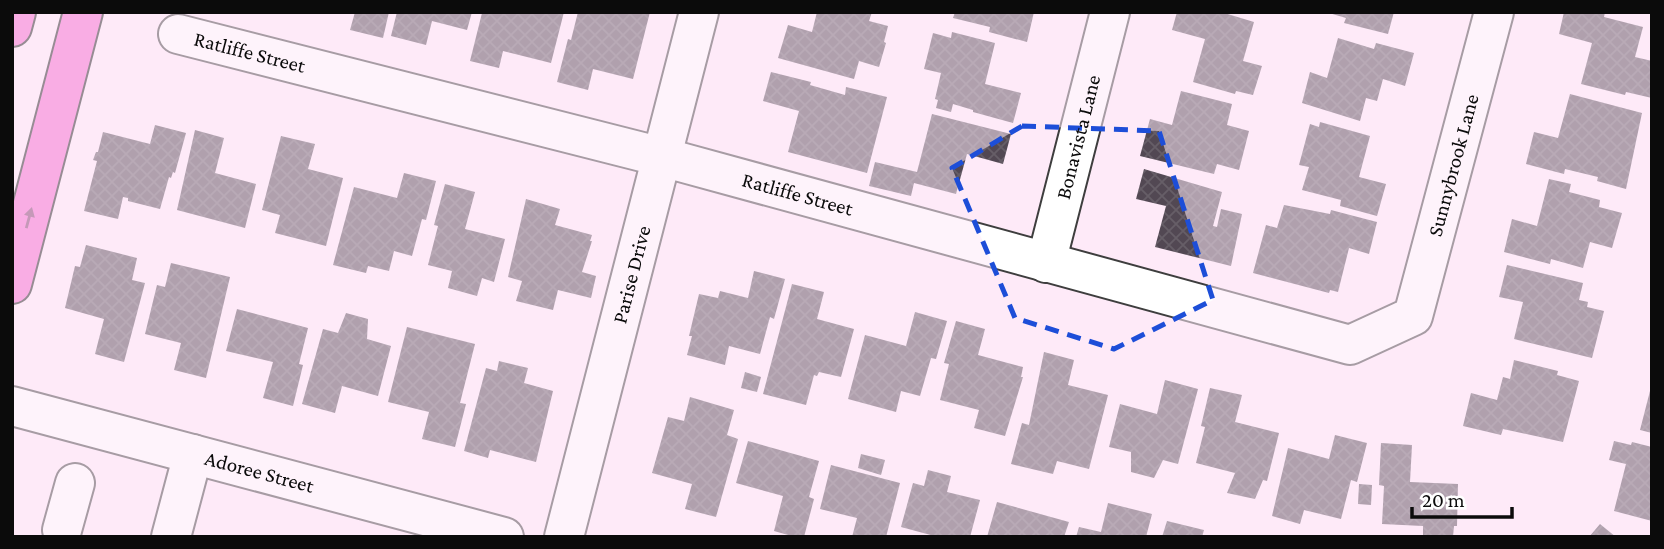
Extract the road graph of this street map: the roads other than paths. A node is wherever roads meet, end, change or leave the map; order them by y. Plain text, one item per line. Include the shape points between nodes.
1 (16, 12) edge
2 (83, 12) edge
3 (699, 12) edge
4 (1110, 12) edge
5 (1494, 12) edge
6 (12, 27) edge
7 (177, 34) dead end
8 (662, 157) junction
9 (1046, 263) junction
10 (12, 284) edge
11 (1413, 316) joint
12 (12, 406) edge
13 (193, 454) junction
14 (75, 483) dead end
15 (70, 534) edge
16 (171, 537) edge
17 (504, 537) edge
18 (564, 537) edge

1 - 6 main road
10 -> 2 main road
3 - 8 street, Parise Drive
4 - 9 street, Bonavista Lane
5 - 11 street, Sunnybrook Lane
7 - 8 street, Ratliffe Street
8 - 9 street, Ratliffe Street
8 - 18 street, Parise Drive
9 - 11 street, Ratliffe Street via 1350,345
12 - 13 street, Adoree Street
13 - 16 street
13 - 17 street, Adoree Street
14 - 15 street

